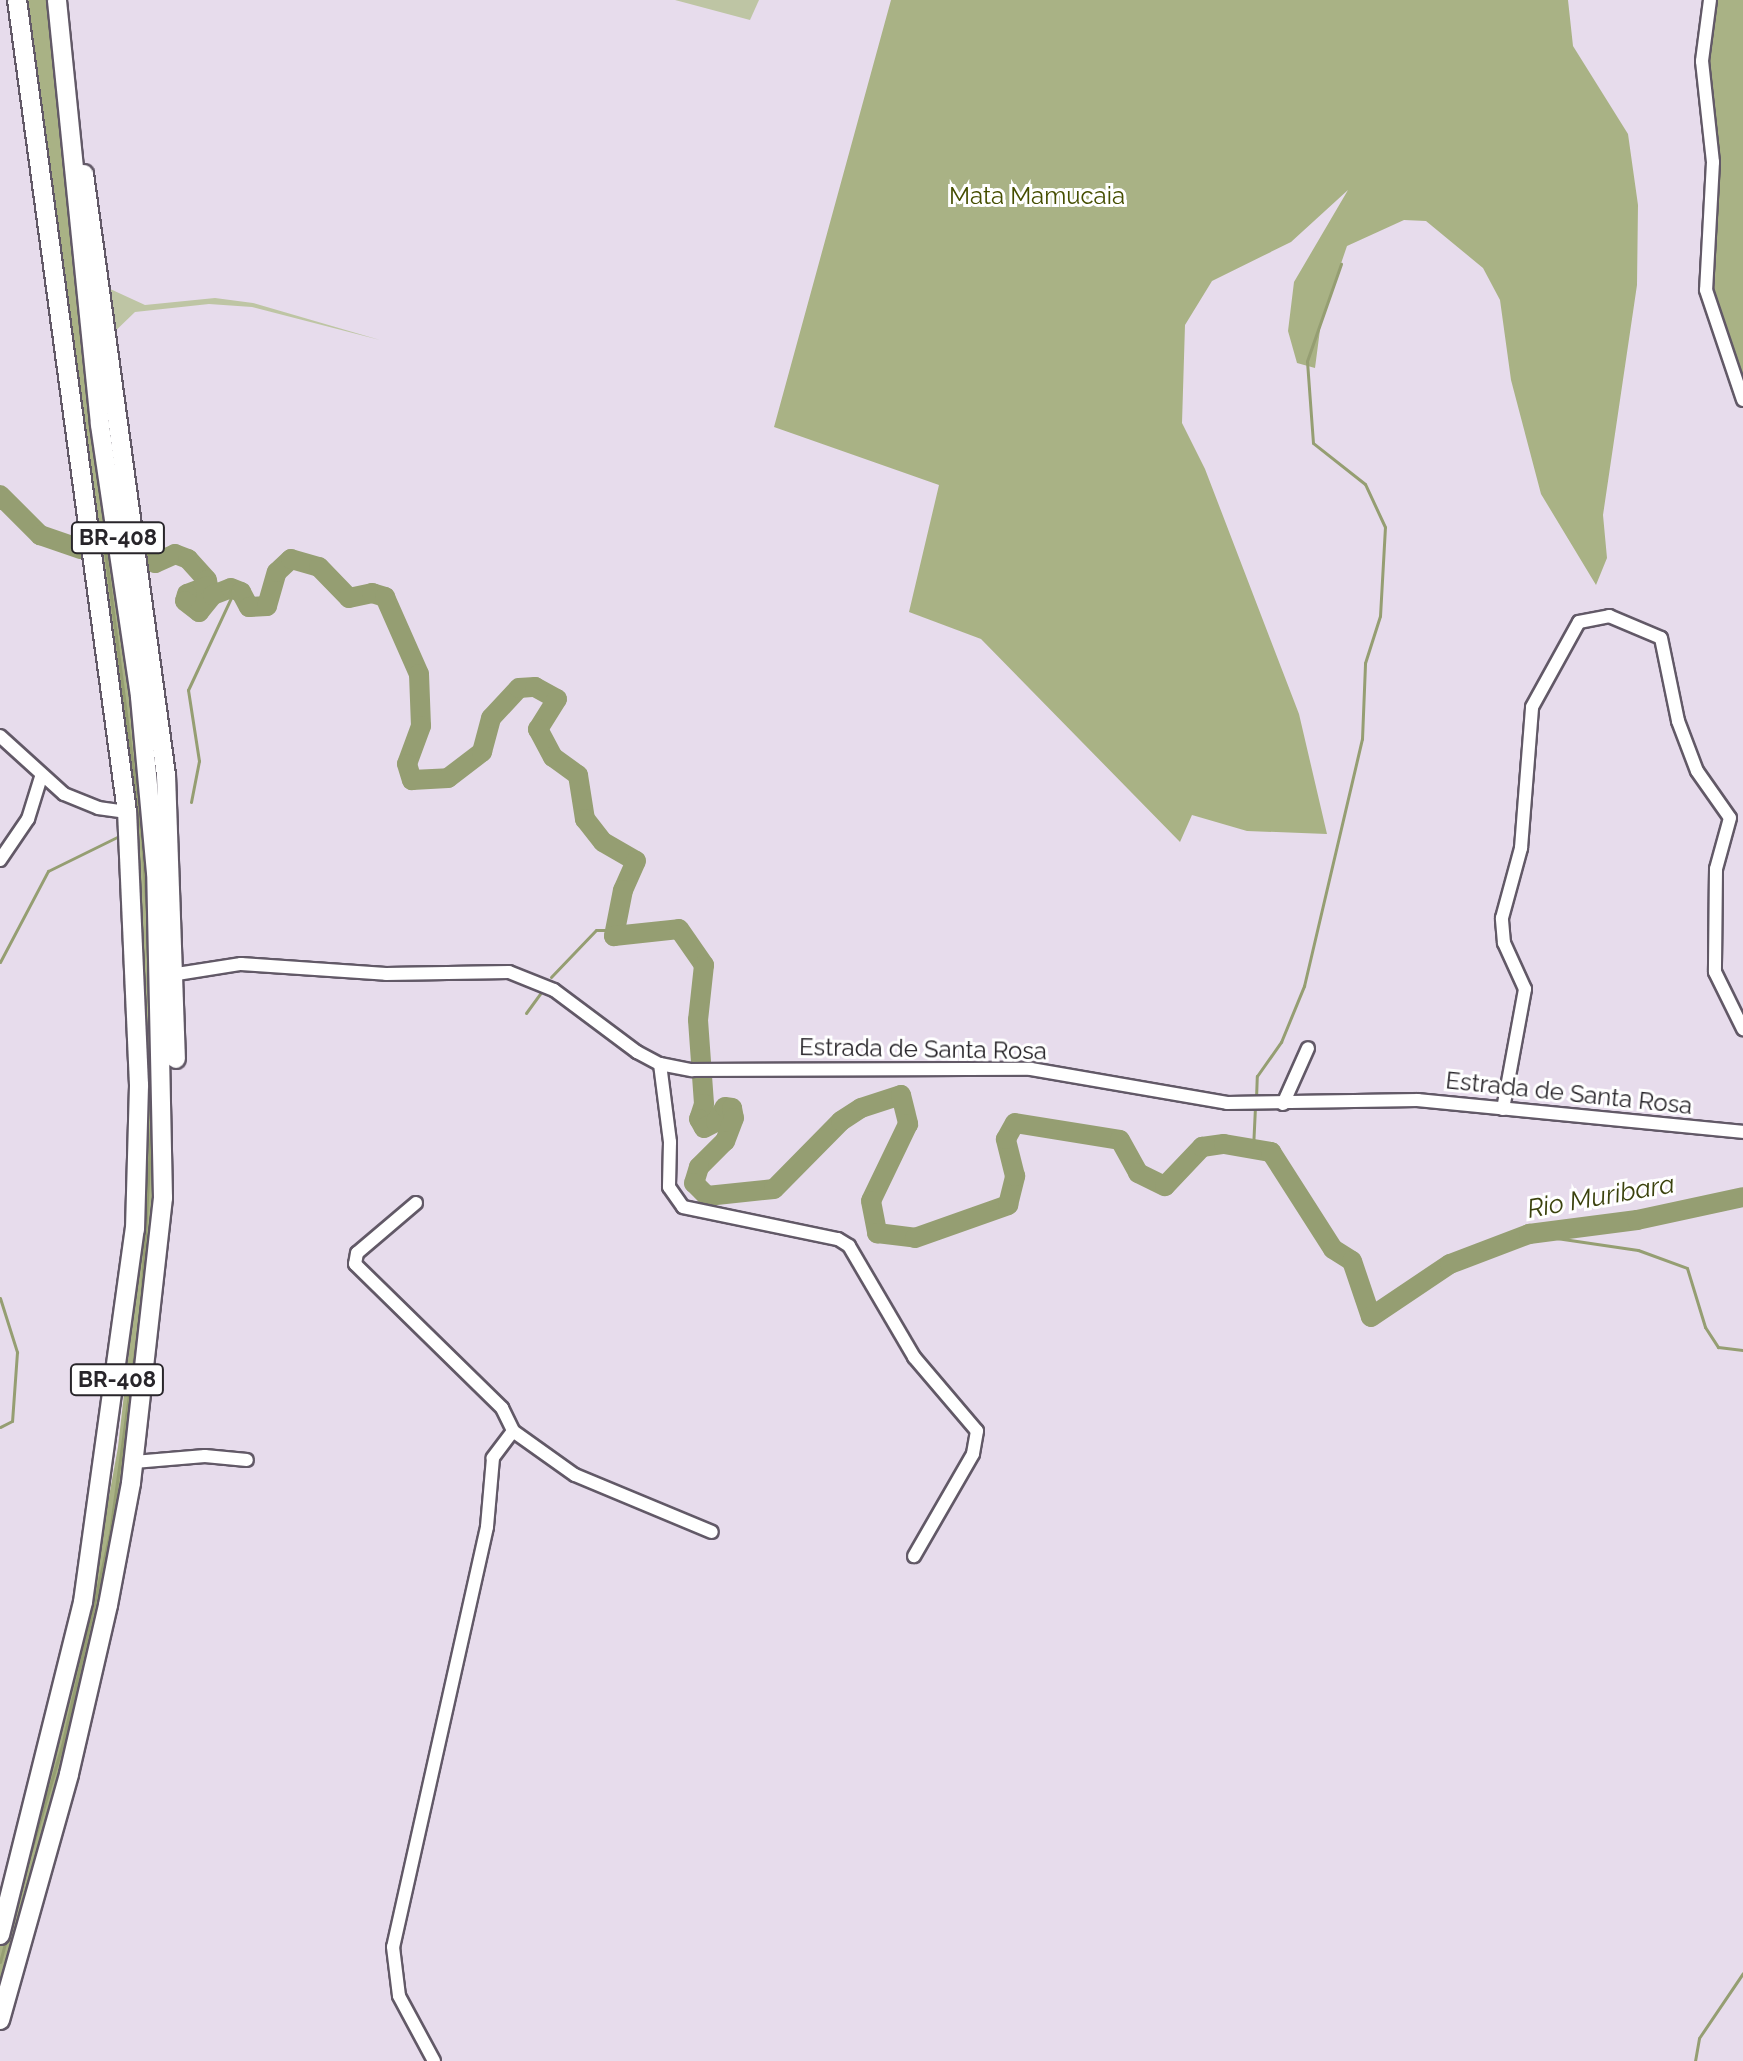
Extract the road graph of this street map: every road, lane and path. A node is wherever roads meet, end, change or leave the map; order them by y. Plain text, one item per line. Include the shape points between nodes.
1 (17, 0) edge
2 (57, 0) edge
3 (1710, 0) edge
4 (61, 75) junction
5 (1743, 400) edge
6 (0, 736) edge
7 (41, 777) junction
8 (127, 812) junction
9 (0, 860) edge
10 (177, 974) junction
11 (1743, 1029) edge
12 (1308, 1048) dead end
13 (660, 1064) junction
14 (1283, 1104) junction
15 (1503, 1109) junction
16 (1743, 1132) edge
17 (416, 1203) dead end
18 (148, 1348) junction
19 (513, 1431) junction
20 (247, 1460) dead end
21 (134, 1462) junction
22 (712, 1532) dead end
23 (914, 1556) dead end
24 (0, 1935) edge
25 (0, 2020) edge
26 (434, 2061) edge

1 - 8 highway, BR-408
2 - 4 highway, BR-408
3 - 5 street via 1702,61 1713,162 1706,290
4 - 10 highway via 78,130 156,689
4 - 18 highway, BR-408 via 100,424 140,696 156,873 163,1198
6 - 7 street
7 - 8 street via 81,802
7 - 9 street via 21,832
8 - 24 highway, BR-408 via 139,1085 135,1229 83,1602
10 - 13 street, Estrada de Santa Rosa via 241,964 386,974 522,974 554,990
10 - 18 highway via 169,1251 161,1307
11 - 15 street via 1722,994 1715,960 1716,869 1730,818 1697,771 1678,721 1661,638 1609,616 1579,622 1556,657 1530,721 1521,848 1502,918 1504,943 1525,989
12 - 14 street
13 - 14 street, Estrada de Santa Rosa via 692,1070 1031,1069
13 - 23 street via 668,1114 669,1187 683,1207 838,1239 849,1246 914,1357 977,1431 973,1454
14 - 15 street, Estrada de Santa Rosa via 1418,1100
15 - 16 street, Estrada de Santa Rosa
17 - 19 street via 357,1253 355,1264 502,1408
18 - 21 highway, BR-408
19 - 22 street via 575,1475
19 - 26 street via 493,1458 487,1527 393,1947 399,1996
20 - 21 street via 205,1456
21 - 25 highway, BR-408 via 69,1774

